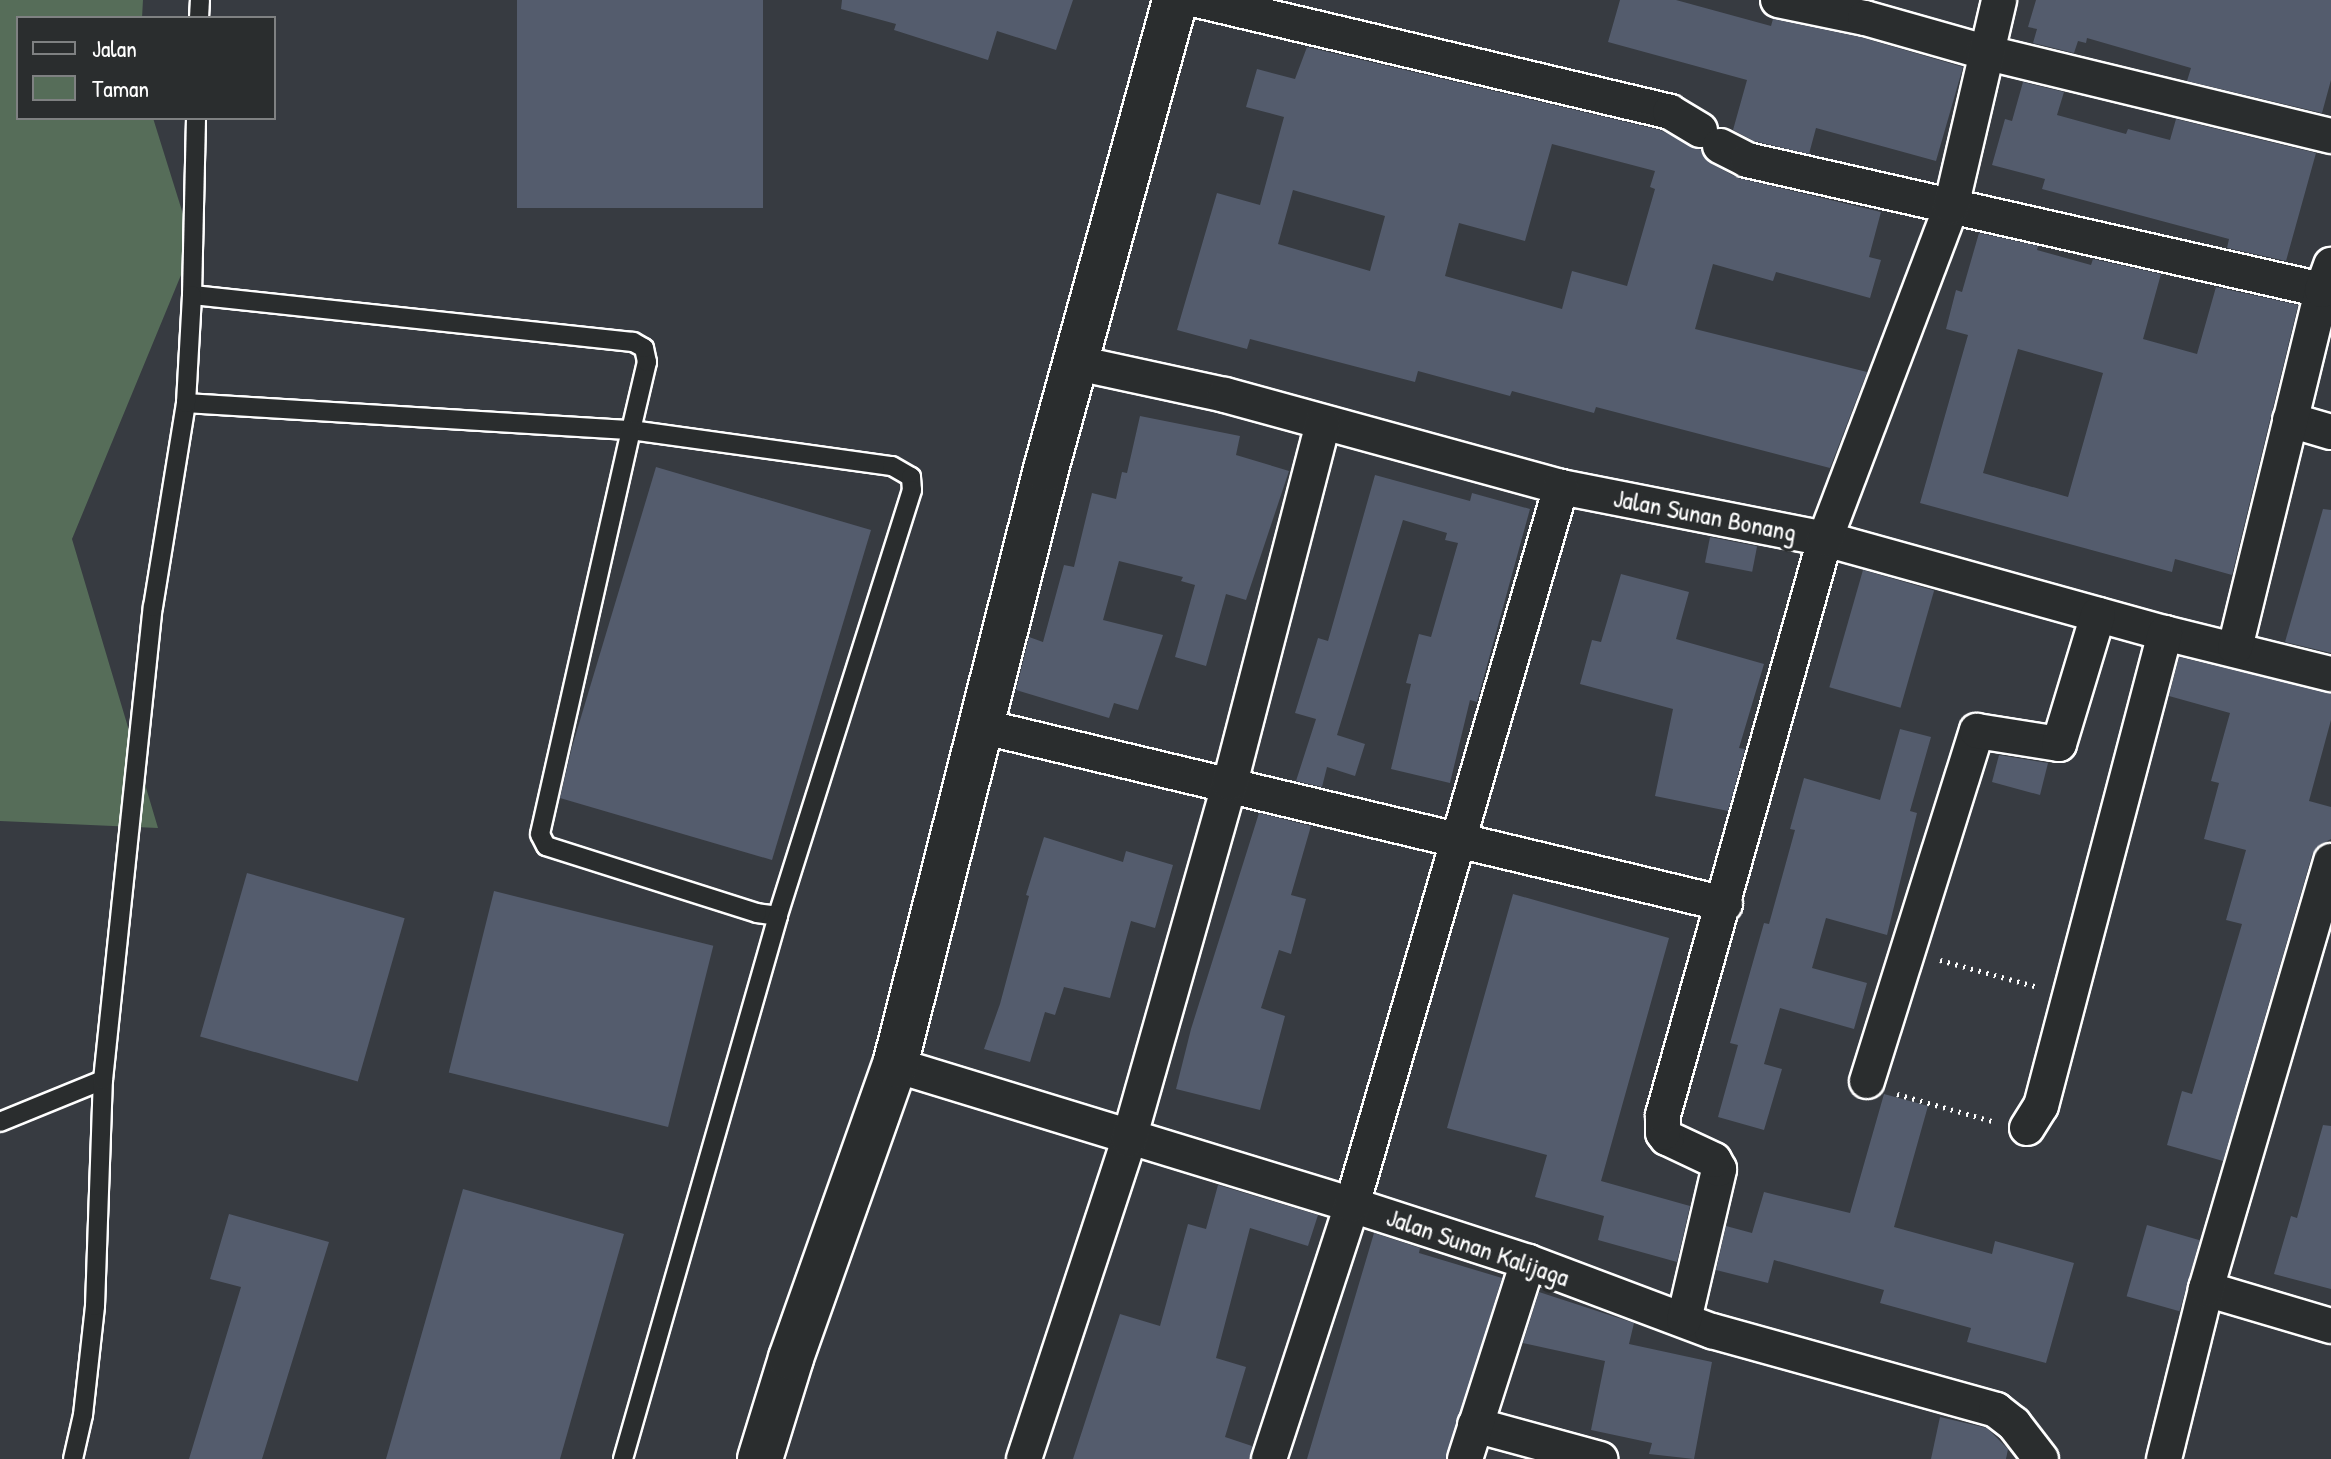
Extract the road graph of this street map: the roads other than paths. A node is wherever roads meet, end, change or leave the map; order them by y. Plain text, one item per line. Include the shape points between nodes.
1 (1175, 0) edge
2 (1197, 0) edge
3 (1778, 0) edge
4 (1999, 0) edge
5 (1984, 52) junction
6 (196, 120) edge
7 (2331, 136) edge
8 (1951, 207) junction
9 (2326, 277) edge
10 (192, 295) junction
11 (1077, 363) junction
12 (186, 403) junction
13 (2290, 420) junction
14 (1323, 424) junction
15 (631, 430) junction
16 (2331, 432) edge
17 (1561, 487) junction
18 (1825, 539) junction
19 (2098, 615) junction
20 (2165, 633) junction
21 (2235, 648) junction
22 (2331, 674) edge
23 (980, 726) junction
24 (1230, 783) junction
25 (1456, 838) junction
26 (2331, 861) edge
27 (1725, 904) junction
28 (778, 916) junction
29 (895, 1065) junction
30 (103, 1080) junction
31 (1867, 1081) road end
32 (0, 1122) edge
33 (2027, 1128) road end
34 (1129, 1139) junction
35 (1352, 1205) junction
36 (1528, 1262) junction
37 (2206, 1289) junction
38 (1684, 1320) junction
39 (2331, 1326) edge
40 (1475, 1425) junction
41 (73, 1459) edge
42 (623, 1459) edge
43 (760, 1459) edge
44 (1024, 1459) edge
45 (1269, 1459) edge
46 (1465, 1459) edge
47 (1600, 1459) edge
48 (2041, 1459) edge
49 (2164, 1459) edge

1 - 11 main road
2 - 8 street via 1670,112 1747,160
3 - 5 street via 1918,31
4 - 5 street
5 - 7 street
5 - 8 street
6 - 10 lane
8 - 9 street
8 - 18 street
9 - 13 street
10 - 12 lane
10 - 15 lane via 633,342 644,348 647,362
11 - 14 street, Jalan Sunan Bonang via 1225,395
11 - 23 main road
12 - 15 lane
12 - 30 lane via 153,607
13 - 16 street
13 - 21 street
14 - 17 street, Jalan Sunan Bonang
14 - 24 street
15 - 28 lane via 540,834 546,846
15 - 28 lane via 892,466 911,477 908,504
17 - 18 street, Jalan Sunan Bonang
17 - 25 street
18 - 19 street, Jalan Sunan Bonang
18 - 27 street
19 - 20 street, Jalan Sunan Bonang
19 - 31 street via 2059,744 1977,731
20 - 21 street, Jalan Sunan Bonang
20 - 33 street via 2041,1106
21 - 22 street, Jalan Sunan Bonang
23 - 24 street
23 - 29 main road
24 - 25 street
24 - 34 street
25 - 27 street
25 - 35 street
26 - 37 street
27 - 38 street via 1662,1124 1667,1138 1714,1160 1719,1169
28 - 42 lane
29 - 34 street, Jalan Sunan Kalijaga
29 - 43 main road
30 - 32 lane
30 - 41 lane via 95,1306
34 - 35 street, Jalan Sunan Kalijaga
34 - 44 street
35 - 36 street, Jalan Sunan Kalijaga
35 - 45 street
36 - 38 street, Jalan Sunan Kalijaga
36 - 40 street
37 - 39 street
37 - 49 street
38 - 48 street, Jalan Sunan Kalijaga via 1996,1410
40 - 46 street
40 - 47 street

